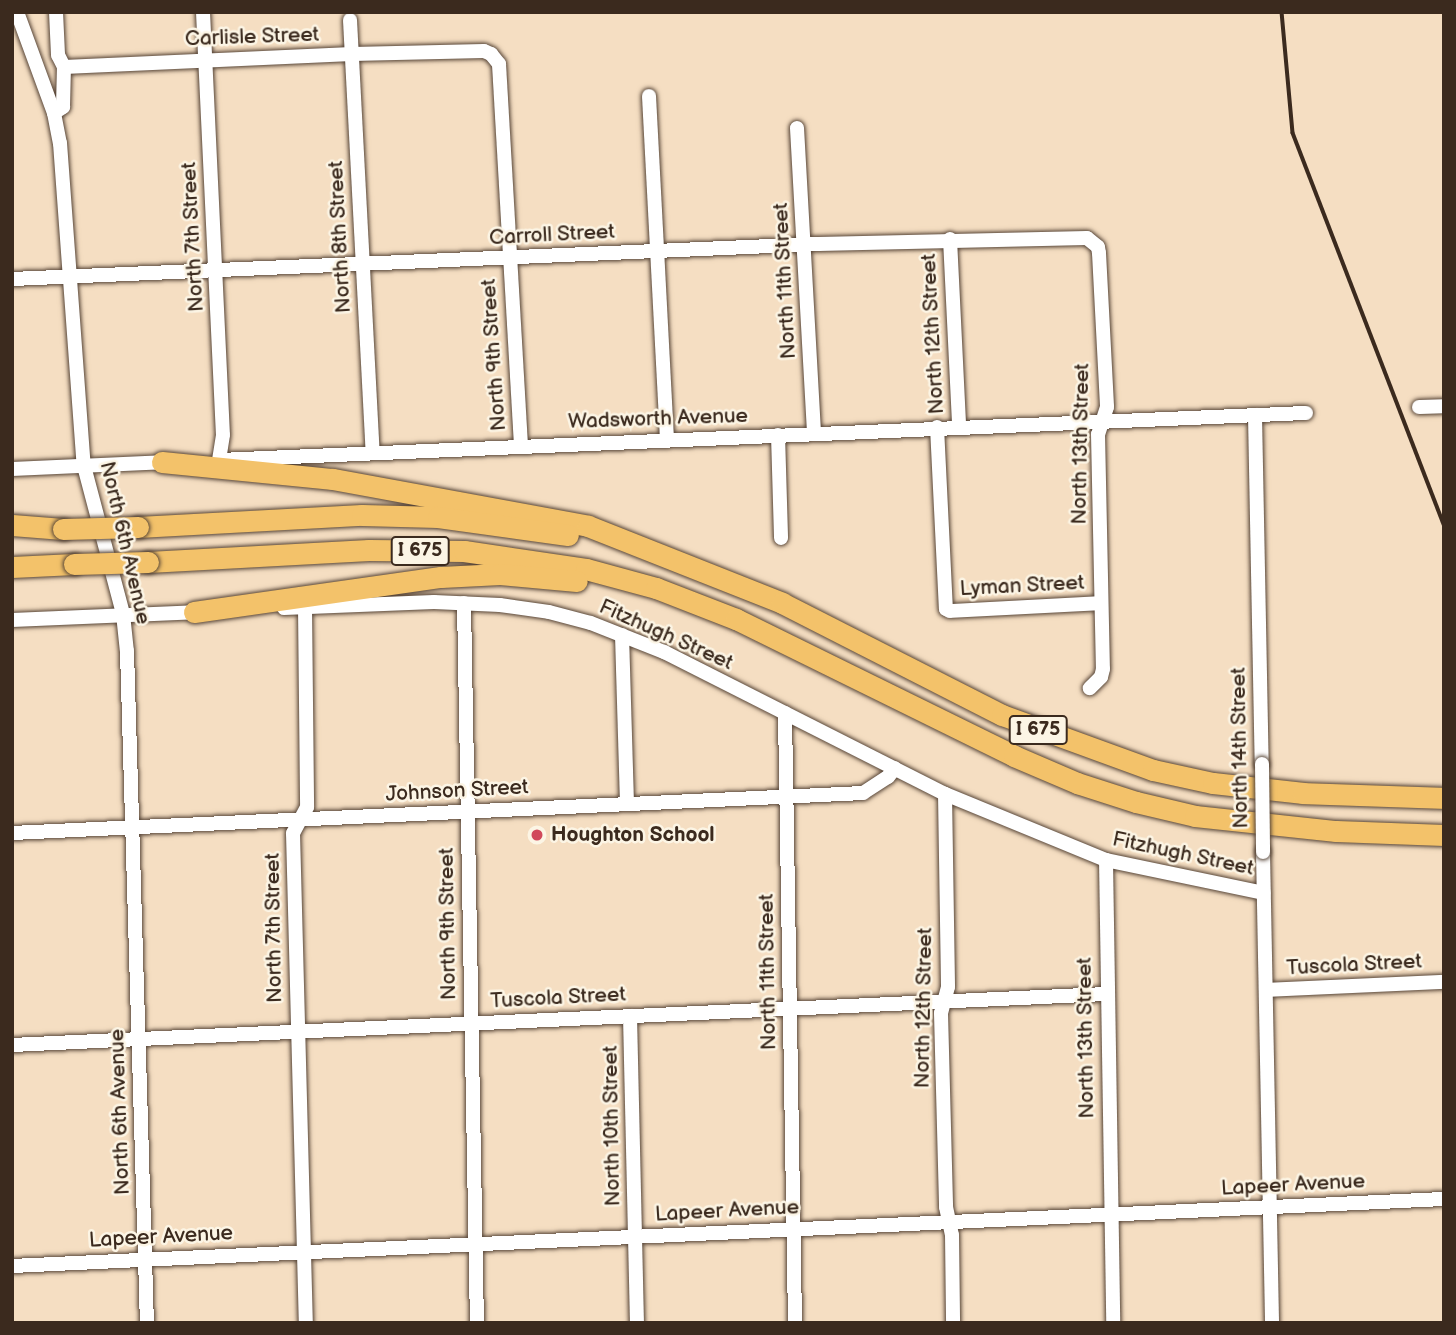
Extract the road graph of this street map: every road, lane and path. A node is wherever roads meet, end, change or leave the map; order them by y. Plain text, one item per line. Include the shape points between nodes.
1 (17, 12) edge
2 (56, 12) edge
3 (203, 12) edge
4 (350, 20) dead end
5 (352, 54) junction
6 (491, 54) joint
7 (204, 60) junction
8 (64, 67) junction
9 (649, 96) dead end
10 (54, 113) junction
11 (797, 128) dead end
12 (950, 239) junction
13 (1092, 241) joint
14 (804, 244) junction
15 (656, 251) junction
16 (509, 258) junction
17 (363, 264) junction
18 (217, 270) junction
19 (69, 276) junction
20 (12, 279) edge
21 (1444, 406) edge
22 (1419, 407) dead end
23 (1306, 413) dead end
24 (1255, 415) junction
25 (1104, 421) junction
26 (959, 426) junction
27 (937, 428) junction
28 (814, 433) junction
29 (778, 435) junction
30 (667, 440) junction
31 (521, 446) junction
32 (373, 452) junction
33 (219, 460) junction
34 (162, 462) junction
35 (84, 466) junction
36 (12, 469) edge
37 (12, 525) edge
38 (63, 529) junction
39 (12, 532) edge
40 (781, 538) dead end
41 (662, 556) junction
42 (70, 564) junction
43 (12, 566) edge
44 (12, 575) edge
45 (685, 600) junction
46 (464, 603) junction
47 (1101, 603) junction
48 (305, 607) junction
49 (946, 609) joint
50 (194, 612) junction
51 (123, 614) junction
52 (12, 620) edge
53 (622, 635) junction
54 (1090, 688) dead end
55 (785, 713) junction
56 (895, 768) junction
57 (945, 794) junction
58 (786, 796) junction
59 (1444, 798) edge
60 (627, 803) junction
61 (466, 812) junction
62 (300, 820) junction
63 (132, 828) junction
64 (12, 833) edge
65 (1440, 834) edge
66 (1106, 860) junction
67 (1264, 893) junction
68 (1444, 982) edge
69 (1266, 990) junction
70 (1106, 994) junction
71 (945, 1000) junction
72 (789, 1007) junction
73 (630, 1016) junction
74 (471, 1023) junction
75 (298, 1031) junction
76 (139, 1039) junction
77 (12, 1045) edge
78 (1444, 1199) edge
79 (1269, 1206) junction
80 (1111, 1215) junction
81 (947, 1222) junction
82 (794, 1229) junction
83 (636, 1236) junction
84 (476, 1243) junction
85 (304, 1251) junction
86 (145, 1259) junction
87 (12, 1266) edge
88 (147, 1323) edge
89 (306, 1323) edge
90 (477, 1323) edge
91 (637, 1323) edge
92 (795, 1323) edge
93 (953, 1323) edge
94 (1113, 1323) edge
95 (1272, 1323) edge

1 - 10 street, North 6th Avenue
2 - 8 street via 58,55
3 - 7 street, North 7th Street
4 - 5 street, North 8th Street
5 - 6 street, Carlisle Street
5 - 7 street, Carlisle Street
5 - 17 street, North 8th Street
6 - 16 street, North 9th Street via 499,64
7 - 8 street, Carlisle Street
7 - 18 street, North 7th Street
8 - 10 street via 63,107
9 - 15 street
10 - 19 street, North 6th Avenue via 65,184
11 - 14 street, North 11th Street
12 - 13 street, Carroll Street via 1080,237
12 - 14 street, Carroll Street
12 - 26 street, North 12th Street
13 - 25 street, North 13th Street via 1099,253
14 - 15 street, Carroll Street
14 - 28 street, North 11th Street
15 - 16 street, Carroll Street
15 - 30 street
16 - 17 street, Carroll Street
16 - 31 street, North 9th Street
17 - 18 street, Carroll Street
17 - 32 street, North 8th Street
18 - 19 street, Carroll Street
18 - 33 street, North 7th Street via 223,435
19 - 20 street, Carroll Street
19 - 35 street, North 6th Avenue
21 - 22 street
23 - 24 street, Wadsworth Avenue
24 - 25 street, Wadsworth Avenue
24 - 67 street, North 14th Street, bridge
25 - 26 street, Wadsworth Avenue
25 - 47 street, North 13th Street via 1098,434
26 - 27 street, Wadsworth Avenue
27 - 28 street, Wadsworth Avenue
27 - 49 street, North 12th Street
28 - 29 street, Wadsworth Avenue
29 - 30 street, Wadsworth Avenue
29 - 40 street
30 - 31 street, Wadsworth Avenue
31 - 32 street, Wadsworth Avenue
32 - 33 street, Wadsworth Avenue
33 - 34 street, Wadsworth Avenue
34 - 35 street, Wadsworth Avenue
34 - 41 highway via 333,479 522,512 588,526
35 - 36 street, Wadsworth Avenue
35 - 51 street, North 6th Avenue
37 - 38 highway
38 - 39 highway, I 675
38 - 41 highway, I 675, bridge via 362,514 438,517 589,538
41 - 59 highway, I 675 via 782,603 1002,715 1153,770 1213,783 1303,793
42 - 43 highway, I 675
42 - 44 highway
42 - 45 highway, I 675, bridge via 369,550 464,551 586,569
45 - 50 highway via 559,578 500,574 349,588
45 - 65 highway, I 675 via 780,639 972,736 1088,787 1195,816 1336,831
46 - 48 street, Fitzhugh Street
46 - 53 street, Fitzhugh Street via 549,612
46 - 61 street, North 9th Street
47 - 49 street, Lyman Street
47 - 54 street, North 13th Street via 1103,669
48 - 50 street, Fitzhugh Street
48 - 62 street, North 7th Street via 307,807
50 - 51 street, Fitzhugh Street
51 - 52 street, Fitzhugh Street
51 - 63 street, North 6th Avenue
53 - 55 street, Fitzhugh Street
53 - 60 street
55 - 56 street, Fitzhugh Street
55 - 58 street, North 11th Street
56 - 57 street, Fitzhugh Street
56 - 58 street, Johnson Street via 863,793
57 - 66 street, Fitzhugh Street
57 - 71 street, North 12th Street
58 - 60 street, Johnson Street
58 - 72 street, North 11th Street
60 - 61 street, Johnson Street
61 - 62 street, Johnson Street
61 - 74 street, North 9th Street
62 - 63 street, Johnson Street
62 - 75 street, North 7th Street via 293,833
63 - 64 street, Johnson Street
63 - 76 street, North 6th Avenue
66 - 67 street, Fitzhugh Street
66 - 70 street, North 13th Street
67 - 69 street, North 14th Street
68 - 69 street, Tuscola Street
69 - 79 street, North 14th Street
70 - 71 street, Tuscola Street
70 - 80 street, North 13th Street
71 - 72 street, Tuscola Street
71 - 81 street, North 12th Street via 941,1013
72 - 73 street, Tuscola Street
72 - 82 street, North 11th Street
73 - 74 street, Tuscola Street
73 - 83 street, North 10th Street
74 - 75 street, Tuscola Street
74 - 84 street, North 9th Street
75 - 76 street, Tuscola Street
75 - 85 street, North 7th Street
76 - 77 street, Tuscola Street
76 - 86 street, North 6th Avenue
78 - 79 street, Lapeer Avenue
79 - 80 street, Lapeer Avenue
79 - 95 street, North 14th Street
80 - 81 street, Lapeer Avenue
80 - 94 street, North 13th Street
81 - 82 street, Lapeer Avenue
81 - 93 street, North 12th Street via 952,1235
82 - 83 street, Lapeer Avenue
82 - 92 street, North 11th Street
83 - 84 street, Lapeer Avenue
83 - 91 street, North 10th Street
84 - 85 street, Lapeer Avenue
84 - 90 street, North 9th Street
85 - 86 street, Lapeer Avenue
85 - 89 street, North 7th Street
86 - 87 street, Lapeer Avenue
86 - 88 street, North 6th Avenue

